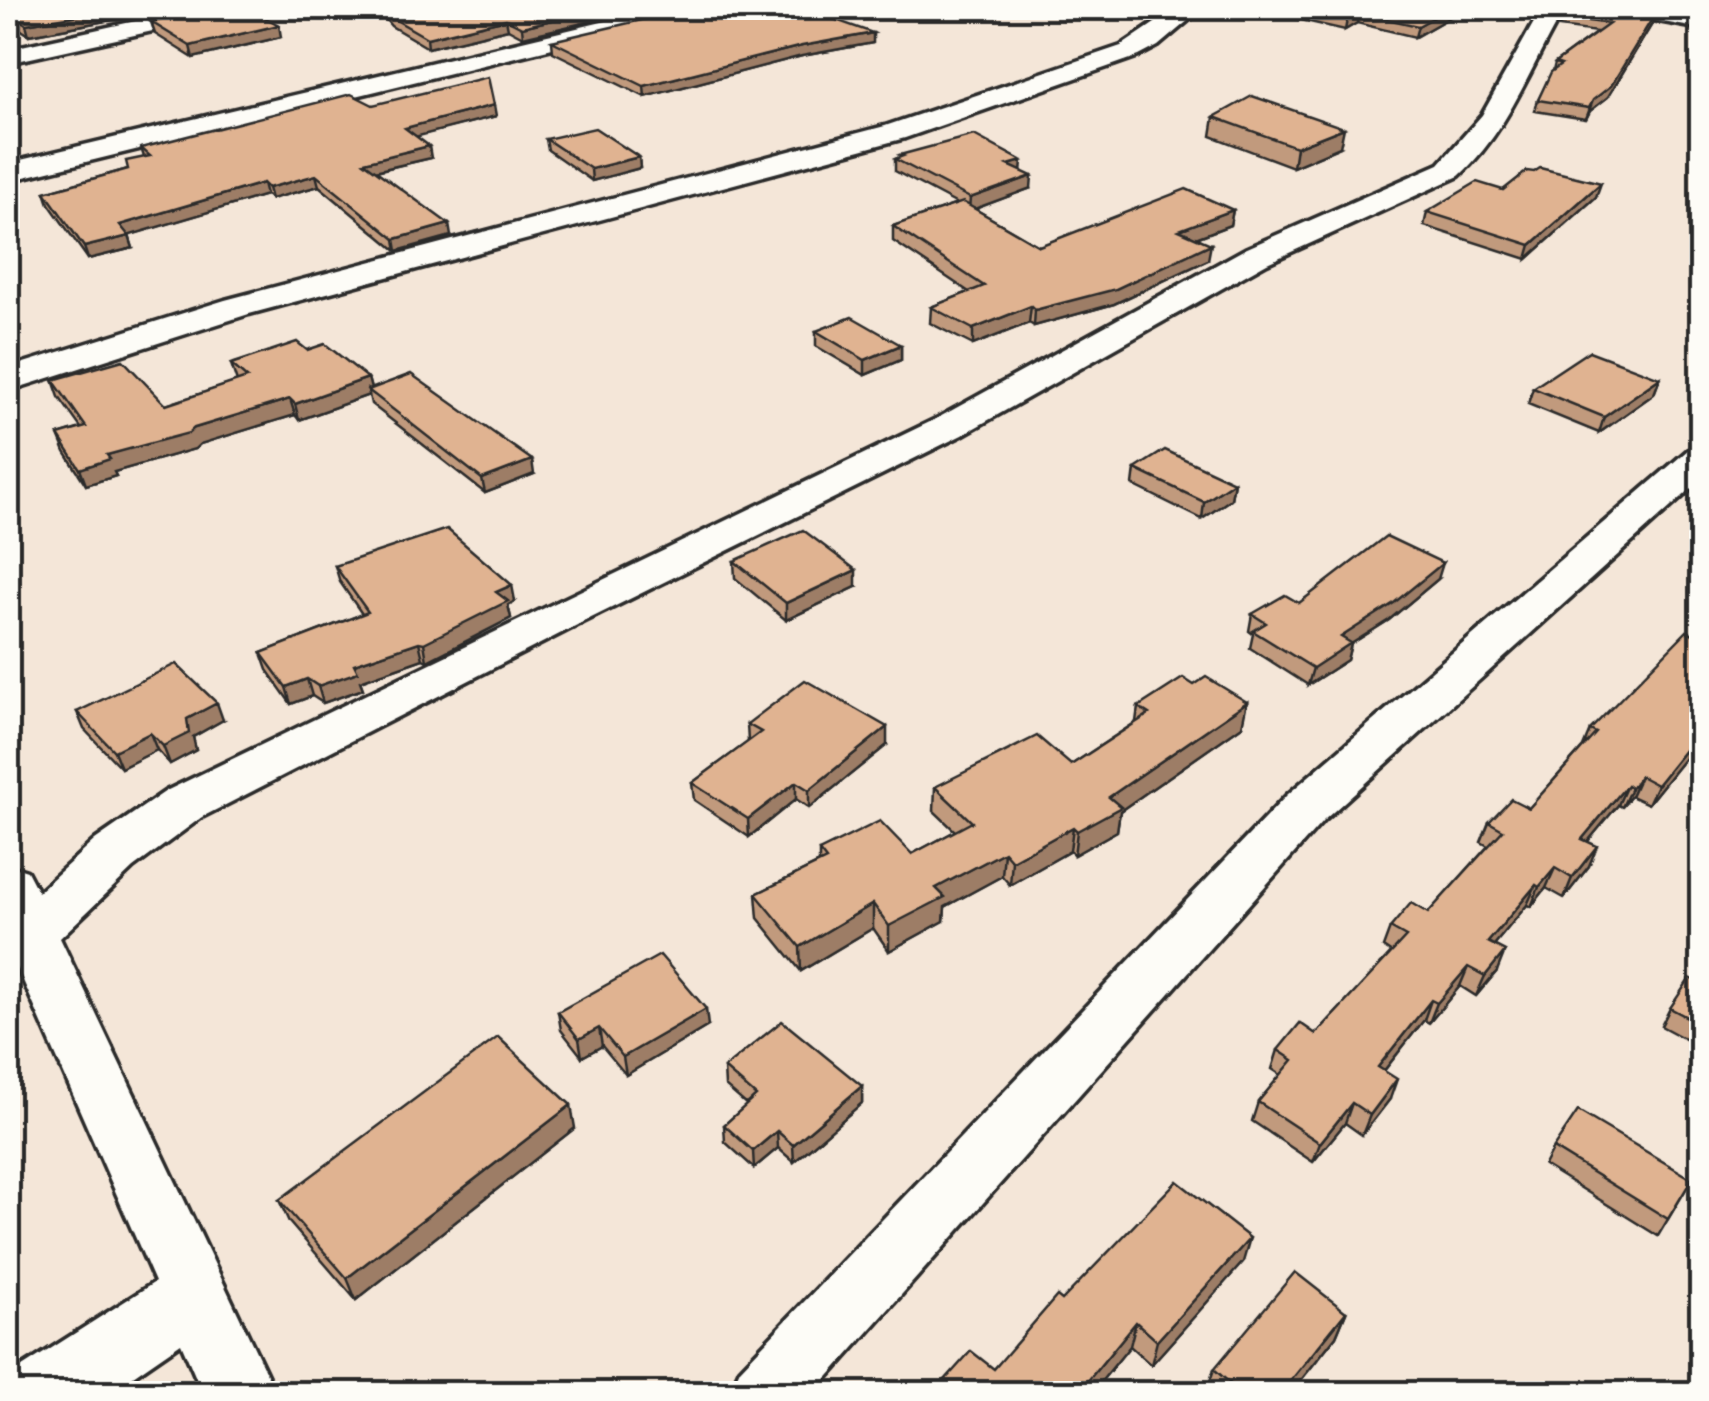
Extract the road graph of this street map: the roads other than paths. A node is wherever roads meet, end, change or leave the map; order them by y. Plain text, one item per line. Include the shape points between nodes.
1 (224, 8) edge
2 (688, 8) edge
3 (1191, 8) edge
4 (1554, 8) edge
5 (1625, 8) edge
6 (1702, 22) edge
7 (8, 56) edge
8 (8, 172) edge
9 (8, 380) edge
10 (1702, 458) edge
11 (15, 920) edge
12 (194, 1295) junction
13 (44, 1394) edge
14 (240, 1394) edge
15 (765, 1394) edge

1 - 7 street
2 - 8 street
3 - 9 street via 1130,50 895,132 237,307
4 - 11 street via 1511,91 1468,156 1449,170 1256,256 949,427 184,804
5 - 6 street
10 - 15 street via 1305,808
11 - 12 street
12 - 13 street
12 - 14 street

